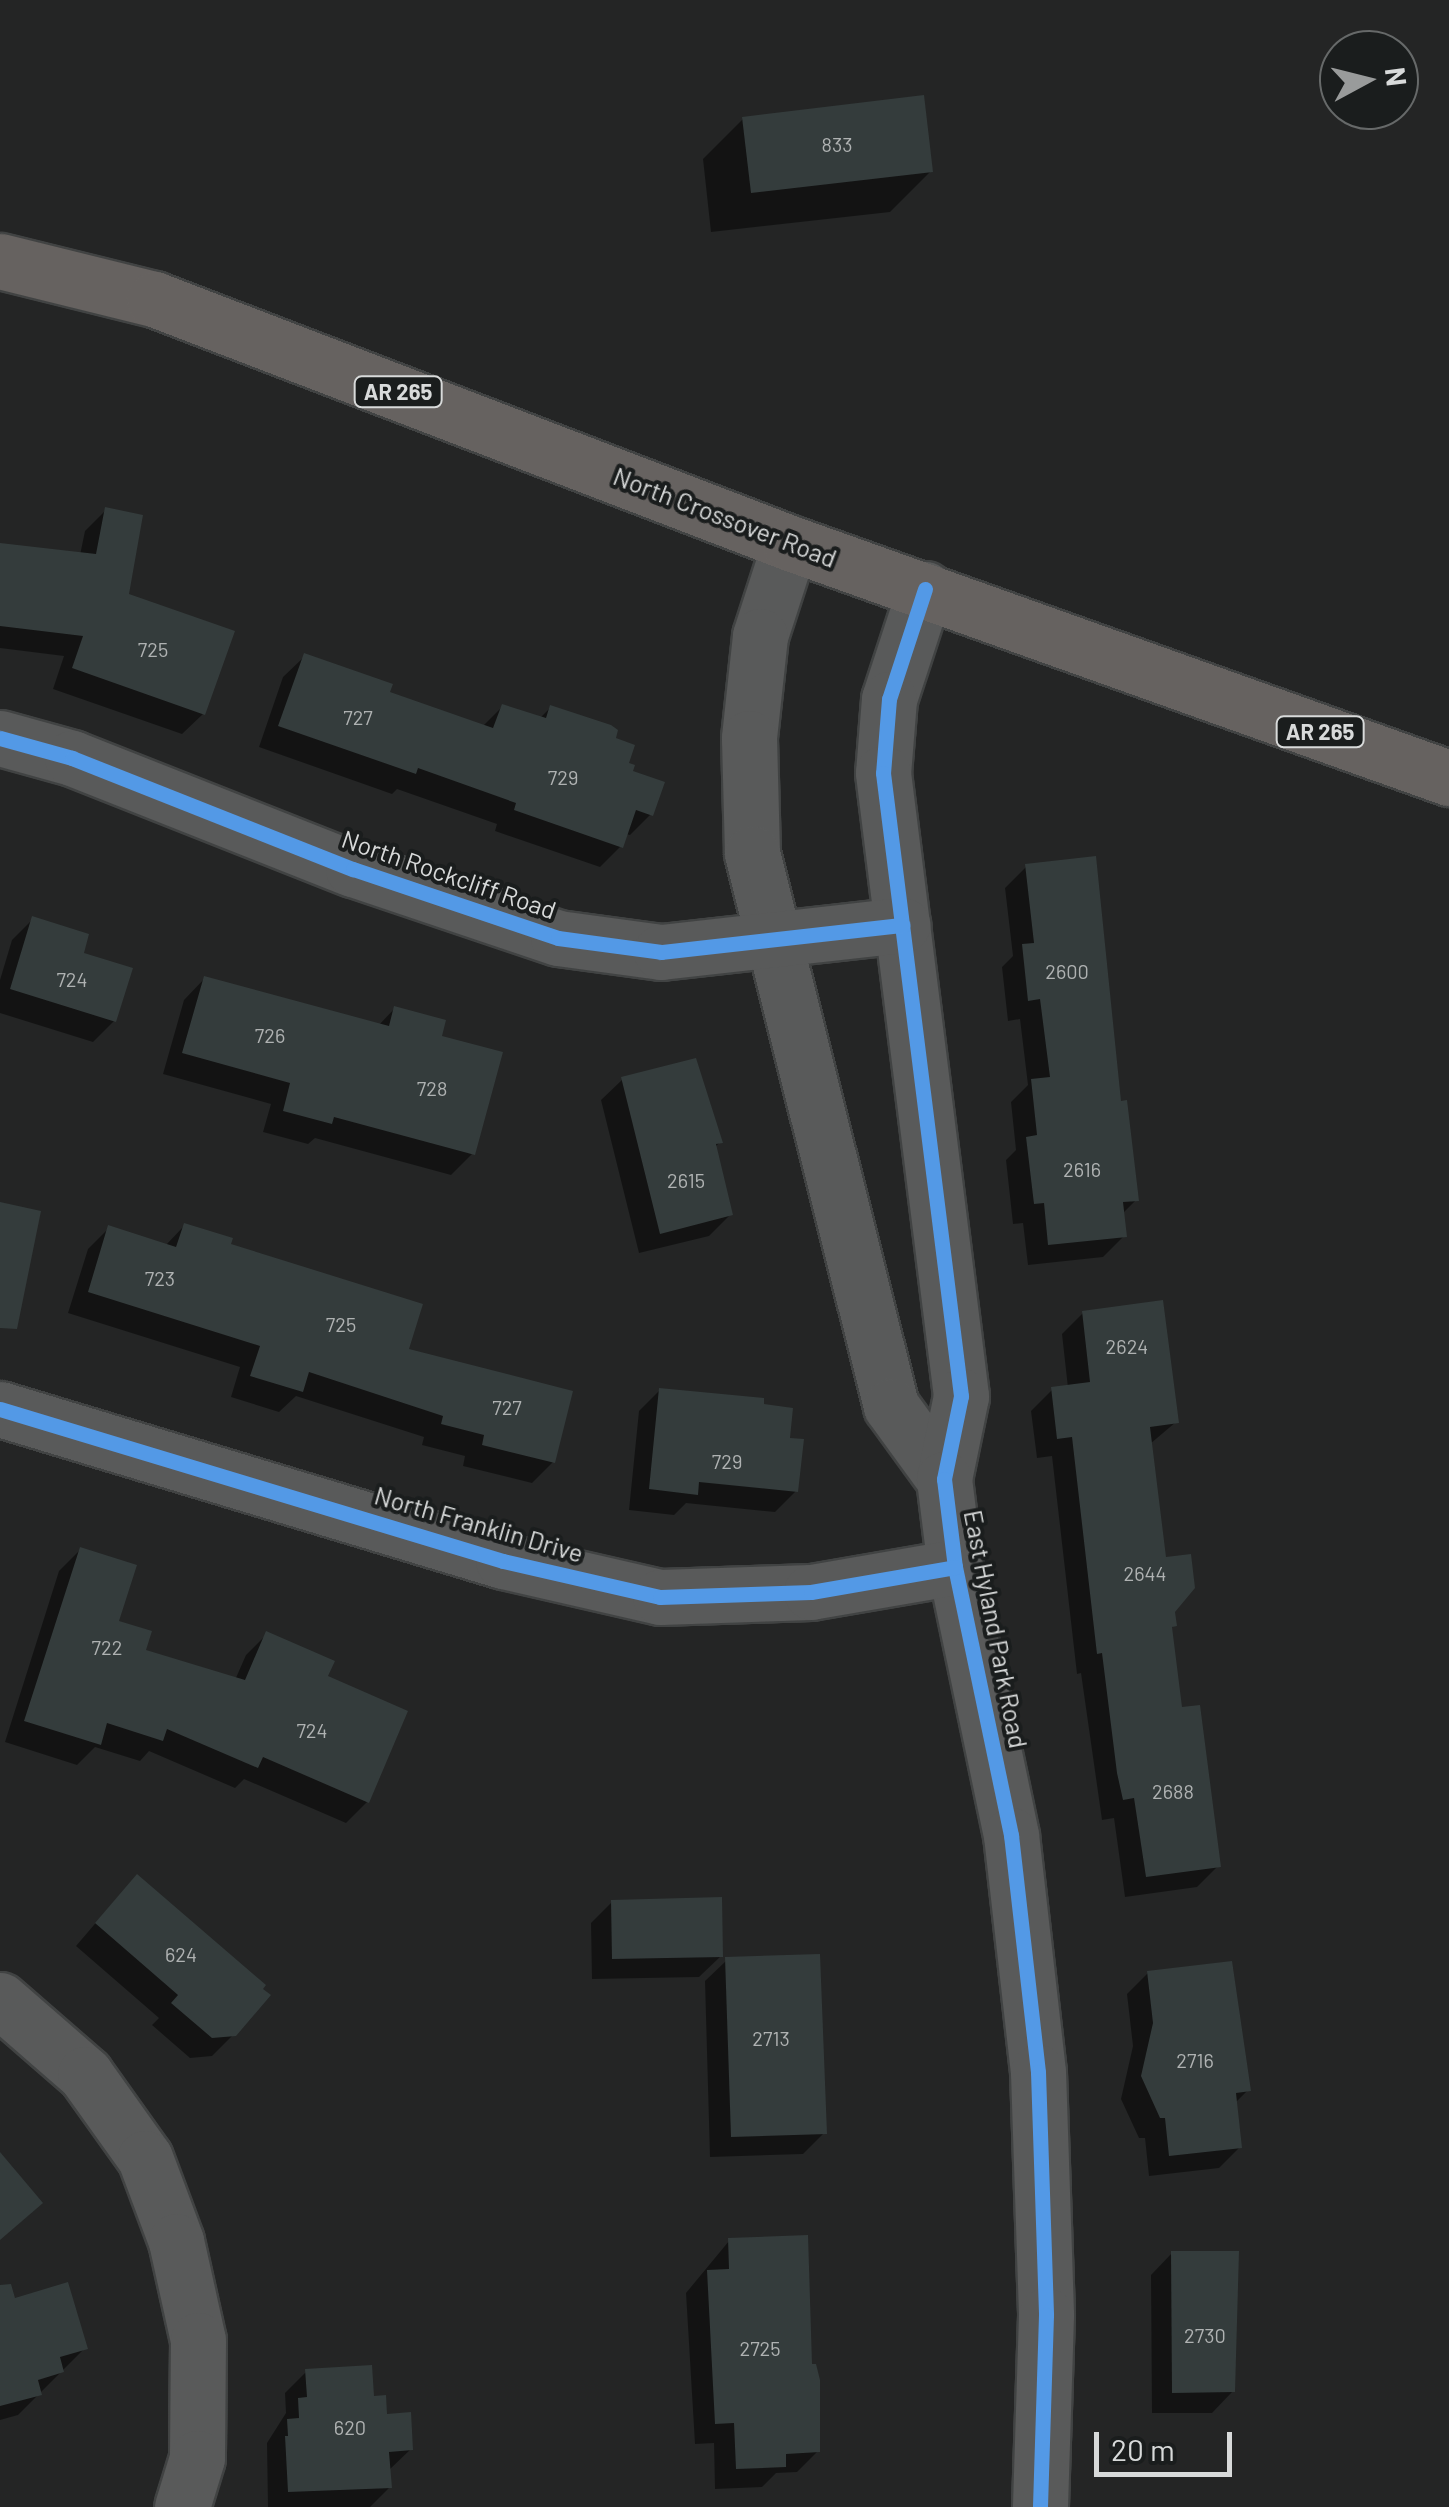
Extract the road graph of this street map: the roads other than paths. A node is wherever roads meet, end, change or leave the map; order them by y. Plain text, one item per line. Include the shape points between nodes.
1 (0, 261) edge
2 (790, 543) junction
3 (925, 590) junction
4 (0, 738) edge
5 (1449, 778) edge
6 (902, 925) junction
7 (770, 940) junction
8 (0, 1410) edge
9 (944, 1479) junction
10 (955, 1567) junction
11 (0, 2000) edge
12 (182, 2507) edge
13 (1040, 2507) edge

1 - 2 main road, North Crossover Road / AR 265 via 154,298
2 - 3 main road, North Crossover Road / AR 265
2 - 7 street, East Hyland Park Road via 760,636 749,738 752,853
3 - 5 main road, North Crossover Road / AR 265
3 - 6 street, East Hyland Park Road via 889,699 883,773
4 - 7 street, North Rockcliff Road via 72,758 353,870 558,938 661,952
6 - 7 street, North Rockcliff Road
6 - 9 street, East Hyland Park Road via 960,1396
7 - 9 street, East Hyland Park Road via 890,1406
8 - 10 street, North Franklin Drive via 503,1561 660,1596 812,1592
9 - 10 street, East Hyland Park Road
10 - 13 street, East Hyland Park Road via 1011,1835 1038,2072 1046,2314
11 - 12 street via 85,2074 144,2158 176,2241 198,2340 197,2458

